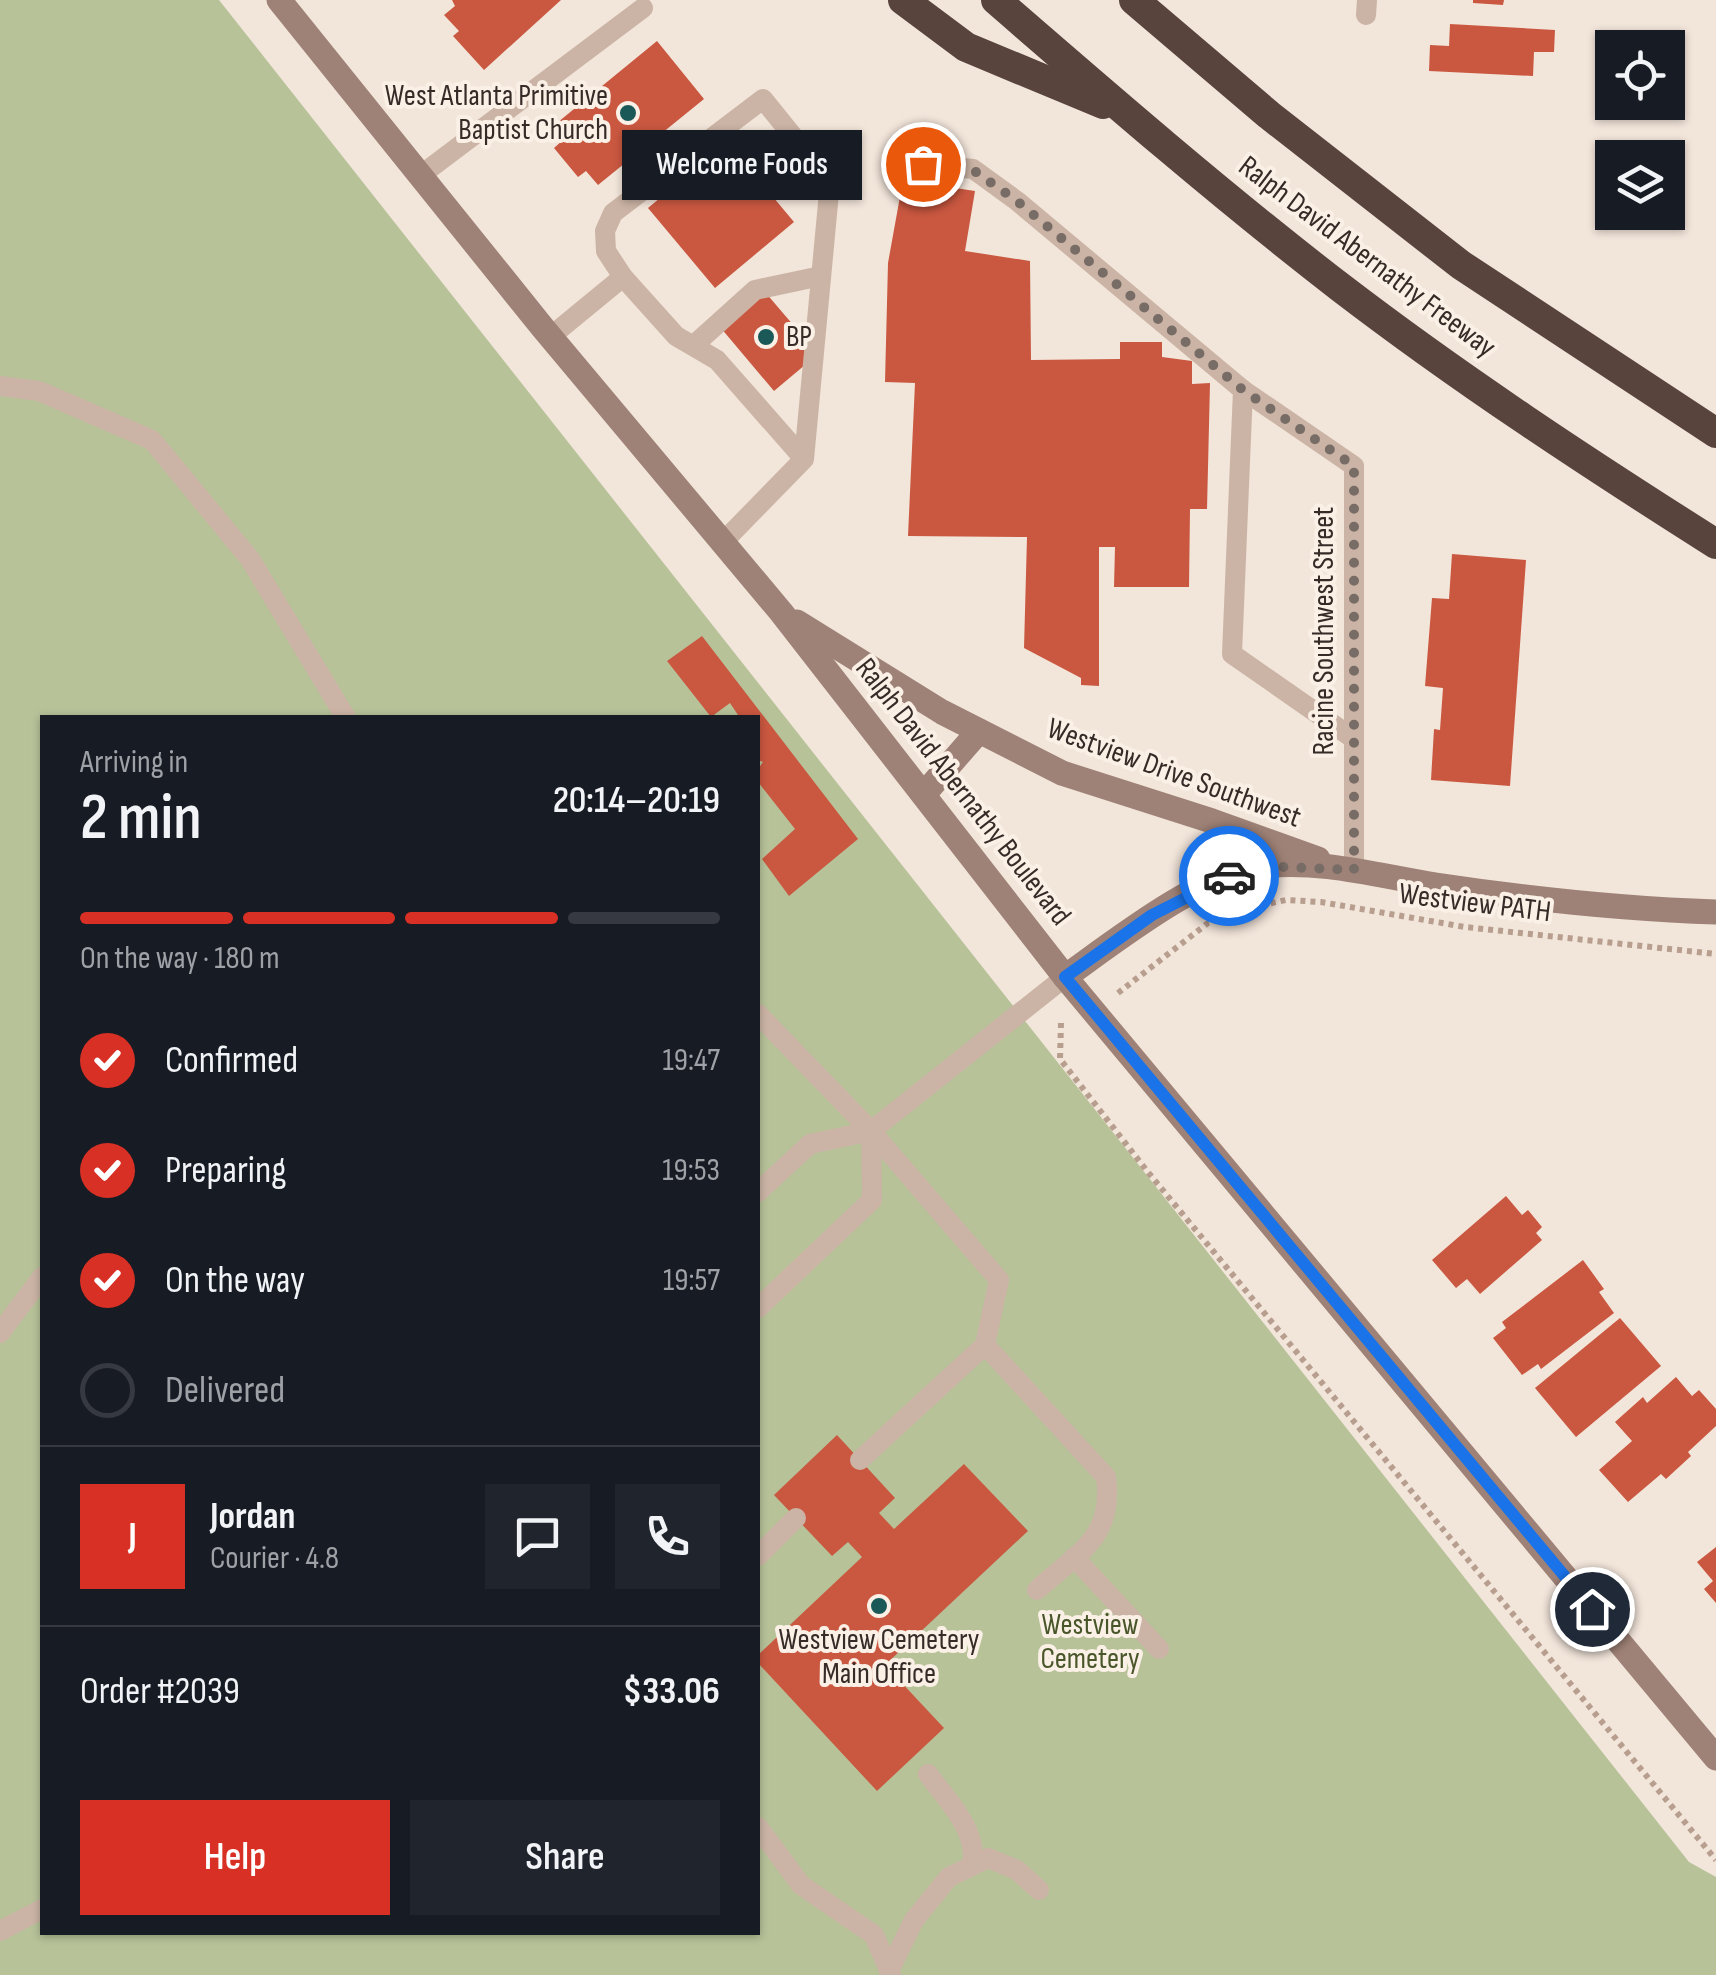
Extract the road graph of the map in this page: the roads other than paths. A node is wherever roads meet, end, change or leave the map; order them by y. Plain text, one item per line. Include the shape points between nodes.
1 (279, 0) edge
2 (903, 0) edge
3 (996, 0) edge
4 (1134, 0) edge
5 (643, 8) dead end
6 (1126, 113) junction
7 (923, 164) dead end
8 (421, 174) junction
9 (821, 276) junction
10 (622, 277) junction
11 (550, 337) junction
12 (694, 345) junction
13 (0, 386) edge
14 (1243, 390) junction
15 (1716, 434) edge
16 (804, 459) junction
17 (722, 542) junction
18 (1716, 544) edge
19 (781, 612) junction
20 (344, 715) edge
21 (979, 731) junction
22 (1354, 739) junction
23 (925, 793) junction
24 (1347, 869) junction
25 (1716, 912) edge
26 (1065, 977) junction
27 (760, 1016) edge
28 (870, 1132) junction
29 (760, 1190) edge
30 (40, 1279) edge
31 (760, 1306) edge
32 (0, 1333) edge
33 (984, 1344) junction
34 (860, 1460) dead end
35 (796, 1518) dead end
36 (760, 1554) edge
37 (1074, 1557) junction
38 (1037, 1590) dead end
39 (1159, 1648) dead end
40 (1716, 1758) edge
41 (928, 1774) dead end
42 (760, 1831) edge
43 (972, 1866) junction
44 (1040, 1890) dead end
45 (40, 1910) edge
46 (0, 1931) edge
47 (890, 1973) edge

1 - 8 main road, Ralph David Abernathy Boulevard
2 - 6 highway via 966,47
3 - 6 highway, Ralph David Abernathy Freeway
4 - 15 highway, Ralph David Abernathy Freeway via 1460,265
5 - 8 lane
6 - 18 highway, Ralph David Abernathy Freeway via 1342,288 1599,470
7 - 14 lane via 973,170 1017,201
8 - 11 main road, Ralph David Abernathy Boulevard
9 - 10 lane via 830,182 763,99 613,213 606,250
9 - 12 lane via 756,290
9 - 16 lane
10 - 11 lane
10 - 12 lane via 661,321
11 - 17 main road, Ralph David Abernathy Boulevard
12 - 16 lane via 717,360
13 - 20 lane via 39,391 152,440 250,559
14 - 22 lane, Racine Southwest Street via 1354,466
14 - 22 lane via 1232,654
16 - 17 lane
17 - 19 main road, Ralph David Abernathy Boulevard
19 - 21 main road, Westview Drive Southwest
19 - 23 main road, Ralph David Abernathy Boulevard
21 - 23 main road
21 - 24 main road, Westview Drive Southwest via 1062,774
22 - 24 lane, Racine Southwest Street
23 - 26 main road, Ralph David Abernathy Boulevard
24 - 25 main road, Westview Drive Southwest via 1570,904
24 - 26 main road, Westview Drive Southwest via 1260,866 1212,882
26 - 28 lane
26 - 40 main road, Ralph David Abernathy Boulevard
27 - 28 lane
28 - 29 lane via 810,1144
28 - 31 lane via 872,1200
28 - 33 lane via 999,1280
30 - 32 lane
33 - 34 lane
33 - 37 lane via 1106,1476 1109,1502 1101,1529
35 - 36 lane
37 - 38 lane
37 - 39 lane
41 - 43 lane via 963,1822 975,1851
42 - 47 lane via 800,1885 874,1935
43 - 44 lane via 988,1858
43 - 47 lane via 948,1877 914,1920
45 - 46 lane

